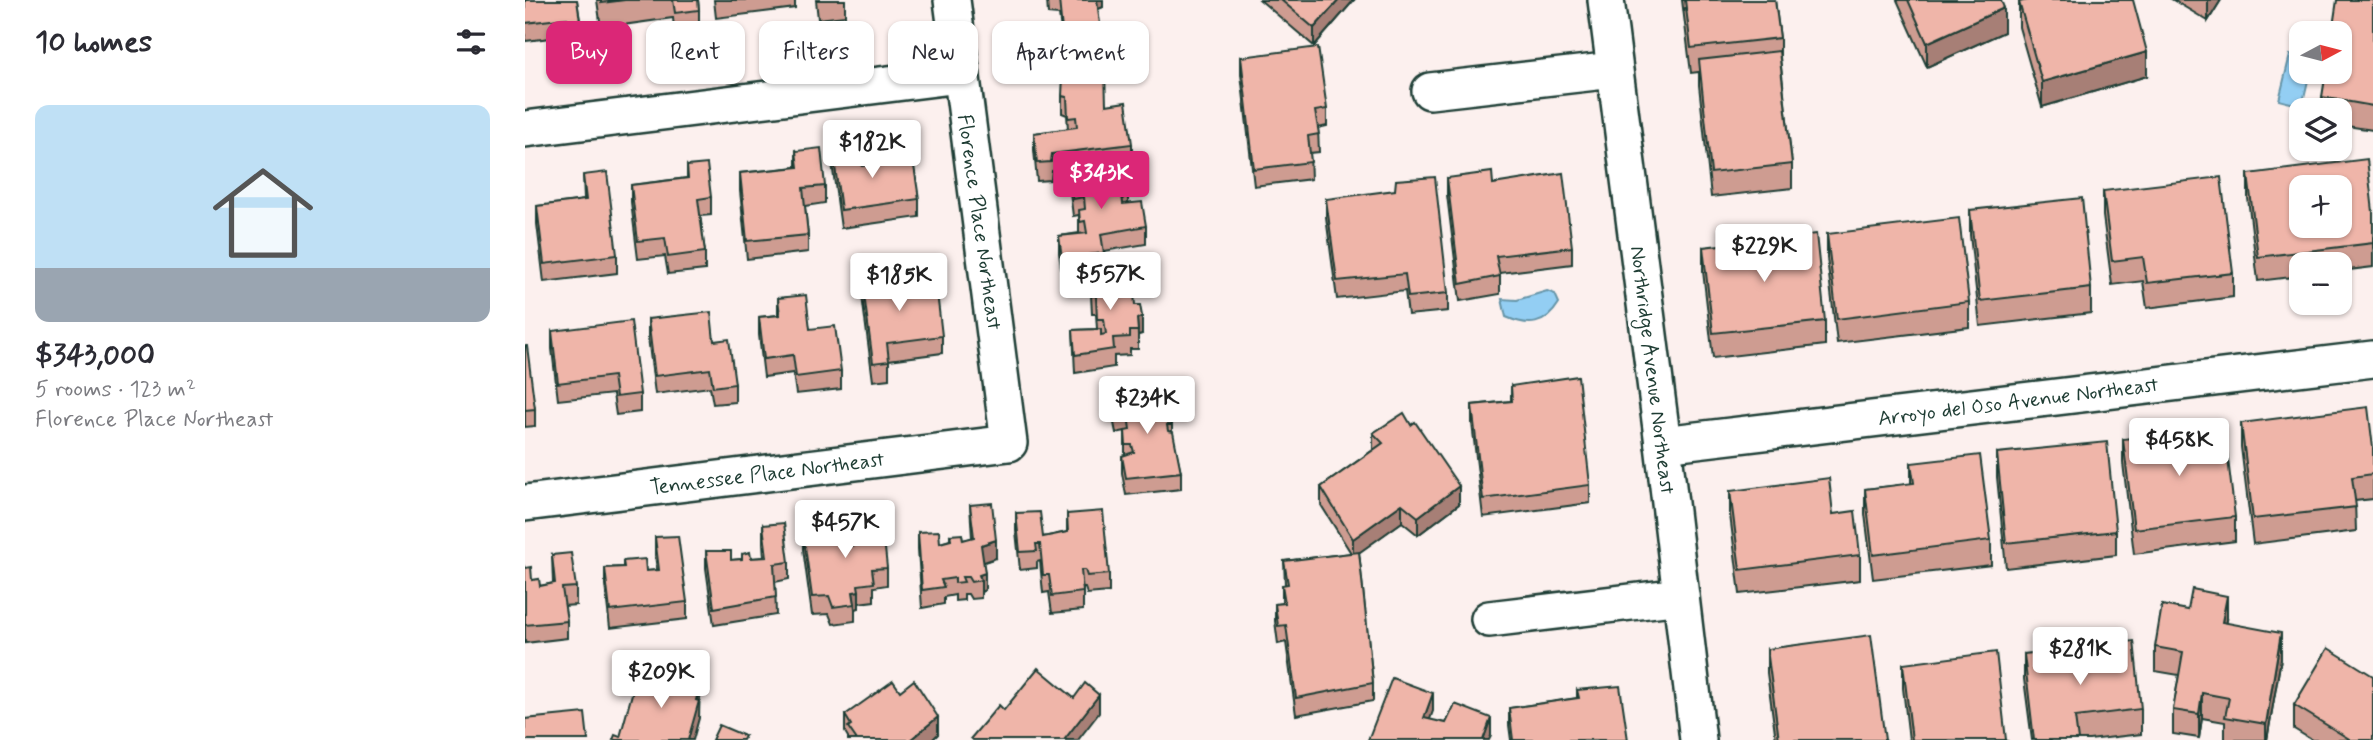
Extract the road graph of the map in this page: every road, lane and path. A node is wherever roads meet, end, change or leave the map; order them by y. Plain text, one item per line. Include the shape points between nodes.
1 (952, 0) edge
2 (1605, 0) edge
3 (954, 21) edge
4 (1614, 70) junction
5 (888, 84) edge
6 (961, 84) edge
7 (1430, 91) dead end
8 (525, 129) edge
9 (2373, 359) edge
10 (1009, 443) joint
11 (1663, 444) junction
12 (525, 503) edge
13 (1681, 596) junction
14 (1489, 619) dead end
15 (1698, 740) edge

1 - 3 street, Florence Place Northeast
2 - 4 street, Northridge Avenue Northeast
4 - 7 street
4 - 11 street, Northridge Avenue Northeast
5 - 8 street
6 - 10 street, Florence Place Northeast
9 - 11 street, Arroyo del Oso Avenue Northeast
10 - 12 street, Tennessee Place Northeast
11 - 13 street, Northridge Avenue Northeast
13 - 14 street
13 - 15 street, Northridge Avenue Northeast

